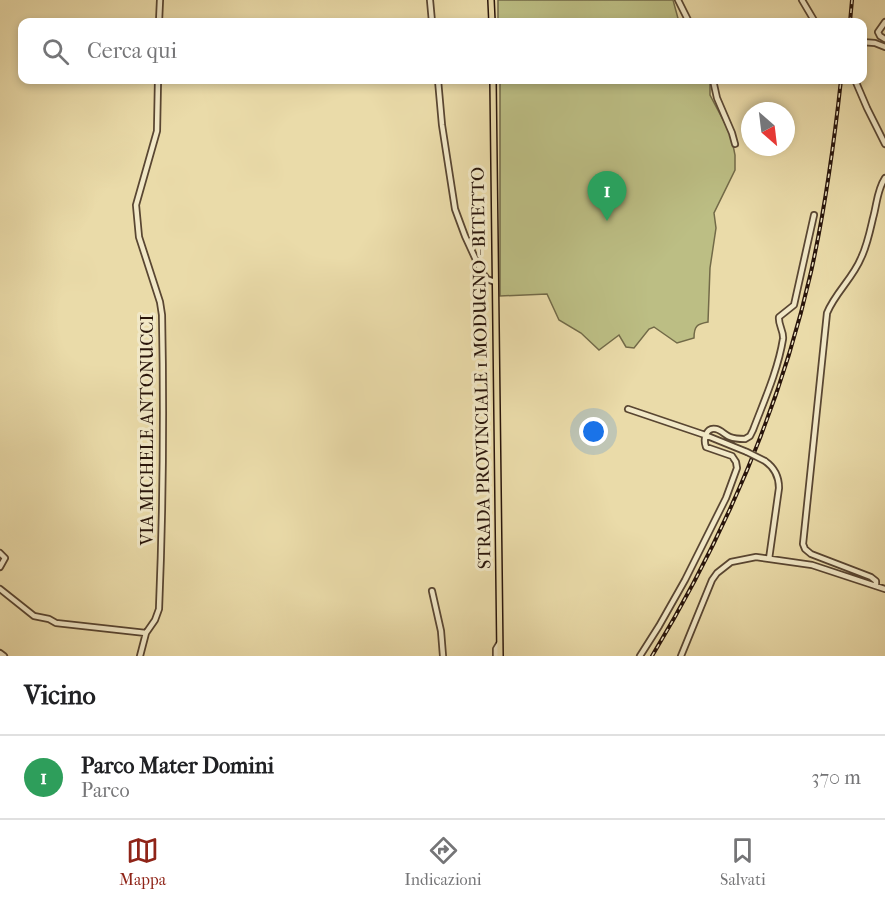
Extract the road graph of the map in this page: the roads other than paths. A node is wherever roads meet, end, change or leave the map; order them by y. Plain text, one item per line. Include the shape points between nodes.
1 (160, 0) edge
2 (430, 0) edge
3 (491, 0) edge
4 (678, 0) edge
5 (802, 0) edge
6 (159, 18) edge
7 (432, 18) edge
8 (492, 18) edge
9 (687, 18) edge
10 (813, 18) edge
11 (885, 22) edge
12 (885, 39) edge
13 (867, 42) edge
14 (885, 47) edge
15 (158, 84) edge
16 (438, 84) edge
17 (493, 84) edge
18 (714, 84) edge
19 (857, 84) edge
20 (735, 144) dead end
21 (885, 144) edge
22 (885, 178) edge
23 (814, 215) dead end
24 (495, 282) junction
25 (628, 409) dead end
26 (705, 435) junction
27 (0, 553) edge
28 (769, 559) junction
29 (0, 567) edge
30 (876, 586) junction
31 (0, 589) edge
32 (885, 589) edge
33 (432, 591) dead end
34 (146, 633) junction
35 (0, 653) edge
36 (4, 656) edge
37 (140, 656) edge
38 (443, 656) edge
39 (498, 656) edge
40 (640, 656) edge
41 (681, 656) edge

1 - 6 street
2 - 7 street
3 - 8 main road
4 - 9 street
5 - 10 street
11 - 12 street via 878,32
13 - 14 street
15 - 34 street, VIA MICHELE ANTONUCCI via 157,130 136,205 139,237 162,315 164,431 158,614
16 - 24 street via 455,209 481,271
17 - 24 main road, STRADA PROVINCIALE 1 MODUGNO - BITETTO
18 - 20 street
19 - 21 street
22 - 30 street via 862,256 827,313 802,544 811,554 871,577
23 - 26 street via 794,305 779,317 784,337 750,436 736,439 712,429
24 - 39 main road, STRADA PROVINCIALE 1 MODUGNO - BITETTO
25 - 26 street
26 - 28 street, bridge via 765,461 779,479
26 - 40 street via 706,447 732,456 737,468 685,580
27 - 29 street via 4,558
28 - 30 street via 829,570
28 - 41 street via 741,559 717,573
30 - 32 street
31 - 34 street via 34,616 56,623
33 - 38 street
34 - 37 street, VIA MICHELE ANTONUCCI
35 - 36 street

